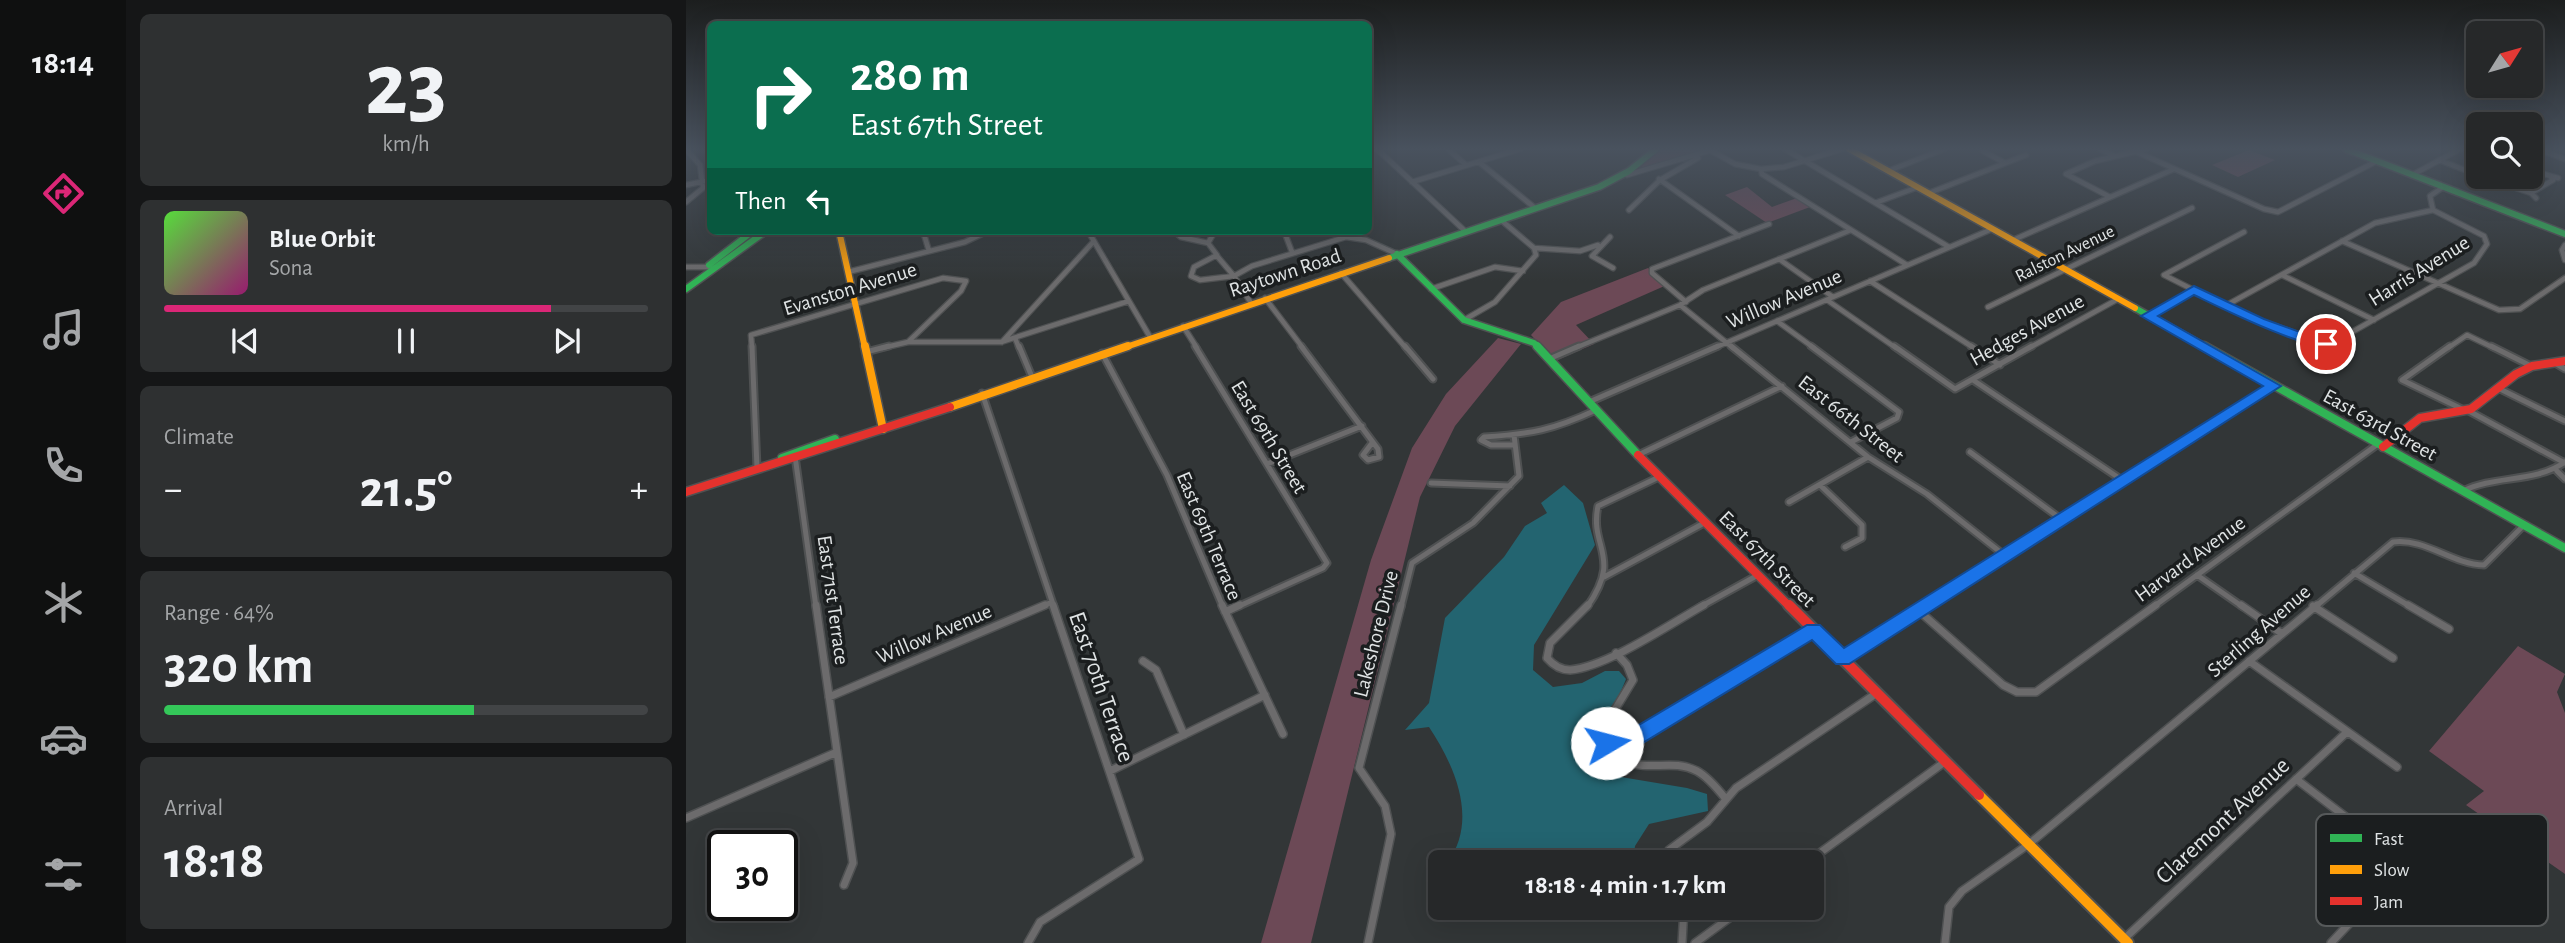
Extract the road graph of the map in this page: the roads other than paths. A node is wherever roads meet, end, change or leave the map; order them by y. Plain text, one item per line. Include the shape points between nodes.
1 (1424, 193) edge
2 (1517, 193) edge
3 (1581, 193) edge
4 (1645, 193) edge
5 (1679, 193) edge
6 (1792, 193) edge
7 (1859, 193) edge
8 (1902, 193) edge
9 (1929, 193) edge
10 (2102, 193) edge
11 (2119, 193) edge
12 (2230, 193) edge
13 (2317, 193) edge
14 (2434, 193) edge
15 (2458, 193) edge
16 (2531, 193) edge
17 (2110, 197) junction
18 (2536, 198) dead end
19 (1875, 203) junction
20 (1535, 208) junction
21 (2192, 208) dead end
22 (1629, 210) dead end
23 (2433, 210) junction
24 (1501, 220) junction
25 (1769, 225) dead end
26 (1992, 229) junction
27 (1851, 230) junction
28 (1465, 232) junction
29 (2244, 232) dead end
30 (2565, 234) edge
31 (748, 235) edge
32 (761, 235) edge
33 (840, 235) edge
34 (924, 235) edge
35 (980, 235) edge
36 (1090, 235) edge
37 (1179, 235) edge
38 (1213, 235) edge
39 (1286, 235) edge
40 (1739, 236) junction
41 (1346, 237) joint
42 (1610, 237) dead end
43 (2013, 240) junction
44 (1094, 241) junction
45 (2342, 241) junction
46 (1208, 243) junction
47 (1598, 245) dead end
48 (2565, 245) edge
49 (1949, 247) junction
50 (1535, 250) junction
51 (929, 251) junction
52 (1292, 252) junction
53 (1397, 254) junction
54 (1217, 256) junction
55 (1779, 259) junction
56 (2565, 260) edge
57 (1907, 265) junction
58 (686, 267) edge
59 (707, 267) junction
60 (717, 267) junction
61 (1613, 268) dead end
62 (2065, 270) junction
63 (1523, 271) junction
64 (848, 272) junction
65 (1341, 273) junction
66 (2281, 275) junction
67 (1234, 276) junction
68 (2565, 278) edge
69 (1870, 281) junction
70 (686, 282) edge
71 (2435, 283) junction
72 (686, 289) edge
73 (1431, 289) junction
74 (2194, 290) junction
75 (1833, 297) junction
76 (1265, 298) junction
77 (2118, 299) junction
78 (1827, 300) junction
79 (1129, 301) junction
80 (1251, 303) junction
81 (855, 304) junction
82 (1683, 304) junction
83 (2225, 306) junction
84 (1988, 307) dead end
85 (2148, 316) junction
86 (1464, 320) junction
87 (2374, 320) junction
88 (1777, 321) junction
89 (1183, 326) junction
90 (2467, 335) joint
91 (1150, 337) junction
92 (1015, 338) junction
93 (908, 342) junction
94 (1002, 342) junction
95 (1727, 343) junction
96 (866, 352) junction
97 (1102, 353) junction
98 (1549, 359) junction
99 (2565, 361) edge
100 (2555, 363) junction
101 (2000, 365) junction
102 (2532, 366) junction
103 (2565, 369) edge
104 (1032, 376) junction
105 (1433, 379) dead end
106 (1973, 380) junction
107 (2403, 382) joint
108 (1782, 386) junction
109 (2274, 386) junction
110 (2498, 388) junction
111 (982, 393) junction
112 (1589, 402) junction
113 (1596, 410) junction
114 (2466, 410) junction
115 (2565, 421) edge
116 (1362, 426) junction
117 (882, 427) junction
118 (1514, 435) junction
119 (1851, 442) junction
120 (1372, 443) dead end
121 (1513, 444) junction
122 (2380, 445) junction
123 (1970, 452) dead end
124 (1638, 455) junction
125 (794, 456) junction
126 (1868, 457) junction
127 (2565, 462) edge
128 (1267, 464) junction
129 (757, 468) junction
130 (2557, 471) junction
131 (1659, 477) junction
132 (2565, 479) edge
133 (2122, 480) junction
134 (1431, 483) dead end
135 (1820, 485) junction
136 (1510, 486) junction
137 (2463, 491) junction
138 (686, 492) edge
139 (1789, 502) dead end
140 (2062, 519) junction
141 (1706, 522) junction
142 (2524, 526) junction
143 (1845, 547) dead end
144 (2565, 548) edge
145 (2004, 555) junction
146 (2354, 573) junction
147 (1758, 575) junction
148 (2197, 575) junction
149 (1604, 577) junction
150 (1052, 602) junction
151 (2313, 606) junction
152 (1918, 610) junction
153 (1225, 612) junction
154 (2449, 629) dead end
155 (1814, 630) junction
156 (2281, 633) junction
157 (1616, 653) junction
158 (1842, 658) junction
159 (2393, 658) dead end
160 (1143, 661) dead end
161 (2249, 662) junction
162 (1877, 692) junction
163 (1265, 695) junction
164 (829, 697) junction
165 (2347, 732) junction
166 (1283, 734) dead end
167 (1184, 735) junction
168 (837, 752) junction
169 (1611, 752) junction
170 (1946, 761) junction
171 (2398, 767) dead end
172 (1110, 771) junction
173 (2296, 779) junction
174 (1725, 798) junction
175 (2342, 814) edge
176 (686, 818) edge
177 (2029, 845) junction
178 (1669, 850) edge
179 (1824, 850) edge
180 (844, 885) dead end
181 (1683, 920) edge
182 (1727, 920) edge
183 (2347, 926) edge
184 (2126, 941) edge
185 (1028, 943) edge
186 (1368, 943) edge
187 (1682, 943) edge
188 (1695, 943) edge
189 (1945, 943) edge
190 (2331, 943) edge

1 - 28 street
2 - 20 street
3 - 20 main road, Raytown Road
4 - 22 street
5 - 40 street
6 - 27 street
7 - 19 street
8 - 19 street
9 - 26 main road, East 63rd Street
10 - 17 street
11 - 17 street
12 - 13 street via 2274,212
14 - 23 street via 2429,203
15 - 30 main road
16 - 18 street
17 - 43 street
19 - 49 street
20 - 24 main road, Raytown Road
21 - 62 street, Ralston Avenue
23 - 45 street via 2387,218
23 - 71 street, Harris Avenue via 2479,232 2487,242 2474,263
24 - 28 main road, Raytown Road
24 - 50 street
25 - 40 street
26 - 43 main road, East 63rd Street
26 - 49 street, Willow Avenue
27 - 55 street
27 - 57 street
28 - 53 main road, Raytown Road
29 - 74 street via 2164,275
31 - 59 main road
32 - 60 main road
33 - 64 main road
34 - 51 street
35 - 51 street
36 - 44 street
37 - 46 street
38 - 46 street
39 - 52 street
40 - 82 street, East 66th Street via 1651,271
41 - 52 street
41 - 53 street
42 - 61 street via 1591,256
43 - 62 main road, East 63rd Street
44 - 79 street
44 - 94 street
45 - 66 street
45 - 71 street
46 - 54 street
47 - 50 street via 1580,251
48 - 56 street
49 - 57 street, Willow Avenue
50 - 63 street
51 - 64 street
52 - 67 street
53 - 65 main road, Raytown Road
53 - 73 main road, East 67th Street
54 - 67 street
54 - 67 street via 1194,267 1191,276 1200,280
55 - 75 street
55 - 82 street via 1703,290
57 - 69 street, Willow Avenue
58 - 59 street
59 - 60 street
59 - 70 main road
60 - 72 main road
62 - 77 main road, East 63rd Street
62 - 84 street, Ralston Avenue
63 - 73 street via 1495,267
63 - 86 street via 1495,302
64 - 81 main road
65 - 76 main road, Raytown Road
65 - 105 street
66 - 83 street
66 - 87 street
67 - 80 street
68 - 71 street via 2520,309 2503,310
69 - 75 street, Willow Avenue
69 - 101 street
71 - 87 street, Harris Avenue
73 - 86 main road, East 67th Street
74 - 83 street
74 - 85 street
75 - 78 street, Willow Avenue
76 - 80 main road, Raytown Road
76 - 116 street
77 - 85 main road, East 63rd Street
77 - 101 street, Hedges Avenue
78 - 88 street, Willow Avenue
78 - 106 street, Hedges Avenue via 1952,388
79 - 91 street
79 - 92 street
80 - 89 main road, Raytown Road
81 - 93 street, Evanston Avenue via 943,278 966,281
81 - 96 main road
81 - 129 street, Evanston Avenue via 749,337
82 - 95 street, East 66th Street
82 - 98 street
83 - 87 street, Harris Avenue via 2326,344 2334,344
85 - 109 main road, East 63rd Street
86 - 98 main road, East 67th Street via 1534,342
88 - 95 street, Willow Avenue
88 - 119 street via 1900,414
89 - 91 main road, Raytown Road
89 - 128 street, East 69th Street
90 - 102 street
90 - 107 street
91 - 97 main road, Raytown Road
92 - 94 street
92 - 104 street
93 - 94 street
93 - 96 street
95 - 108 street, East 66th Street
95 - 112 street, Willow Avenue
96 - 117 main road
97 - 104 main road, Raytown Road
97 - 153 street, East 69th Terrace via 1167,475
98 - 112 main road, East 67th Street
99 - 100 main road
100 - 102 main road
100 - 103 street
101 - 106 street, Hedges Avenue
102 - 110 main road
104 - 111 main road, Raytown Road
106 - 133 street
107 - 114 street
108 - 119 street, East 66th Street
108 - 124 street
109 - 122 main road, East 63rd Street
109 - 133 street
110 - 114 main road
110 - 115 street
111 - 117 main road, Raytown Road
111 - 150 street, East 70th Terrace
112 - 113 main road, East 67th Street
113 - 118 street via 1549,430
113 - 124 main road, East 67th Street
114 - 122 main road via 2420,418
114 - 127 street
116 - 120 street
116 - 128 street
117 - 125 main road, Raytown Road
118 - 121 street
118 - 121 street via 1481,440 1491,445
119 - 126 street, East 66th Street
121 - 136 street via 1520,470
122 - 137 main road, East 63rd Street
122 - 148 street, Harvard Avenue
123 - 140 street
124 - 131 main road, East 67th Street
125 - 129 main road, Raytown Road
125 - 164 street, East 71st Terrace
126 - 135 street
126 - 145 street, East 66th Street via 1927,494
127 - 130 street
128 - 153 street, East 69th Street via 1325,564
129 - 138 main road, Raytown Road
130 - 132 street
130 - 137 street via 2479,482
131 - 141 main road, East 67th Street
131 - 149 street via 1598,506
133 - 140 street
134 - 136 street
135 - 139 street
135 - 143 street via 1860,520 1862,538
136 - 186 street, Lakeshore Drive via 1473,523 1412,564 1359,768 1385,806 1391,834
137 - 142 main road, East 63rd Street
140 - 145 street
141 - 147 main road, East 67th Street
141 - 149 street
142 - 144 main road, East 63rd Street
142 - 146 street, Sterling Avenue via 2484,565 2458,563 2420,543 2402,540
145 - 152 street
146 - 151 street, Sterling Avenue
146 - 154 street
147 - 155 main road, East 67th Street
147 - 157 street
148 - 152 street, Harvard Avenue via 2036,692 2003,685
148 - 156 street
149 - 157 street via 1576,622 1550,643 1547,658 1569,670
150 - 164 street, Willow Avenue
150 - 172 street, East 70th Terrace
151 - 156 street, Sterling Avenue
151 - 159 street
152 - 158 street
153 - 163 street, East 69th Terrace
155 - 158 main road, East 67th Street
155 - 169 street
156 - 161 street, Sterling Avenue
157 - 169 street via 1633,680 1605,726
158 - 162 main road, East 67th Street
160 - 167 street via 1156,670
161 - 165 street
161 - 177 street, Sterling Avenue
162 - 170 main road, East 67th Street
162 - 174 street
163 - 166 street, East 69th Terrace
163 - 167 street
164 - 168 street, East 71st Terrace
165 - 171 street
165 - 173 street, Claremont Avenue
167 - 172 street
168 - 176 street
168 - 180 street, East 71st Terrace via 853,863
169 - 174 street via 1634,768 1692,769
170 - 177 main road, East 67th Street
170 - 179 street
172 - 185 street, East 70th Terrace via 1139,859 1040,922
173 - 175 street
173 - 184 street, Claremont Avenue
174 - 178 street via 1707,822
177 - 184 main road, East 67th Street
177 - 189 street, Sterling Avenue via 1956,897 1946,919
181 - 187 street
182 - 188 street
183 - 190 street

